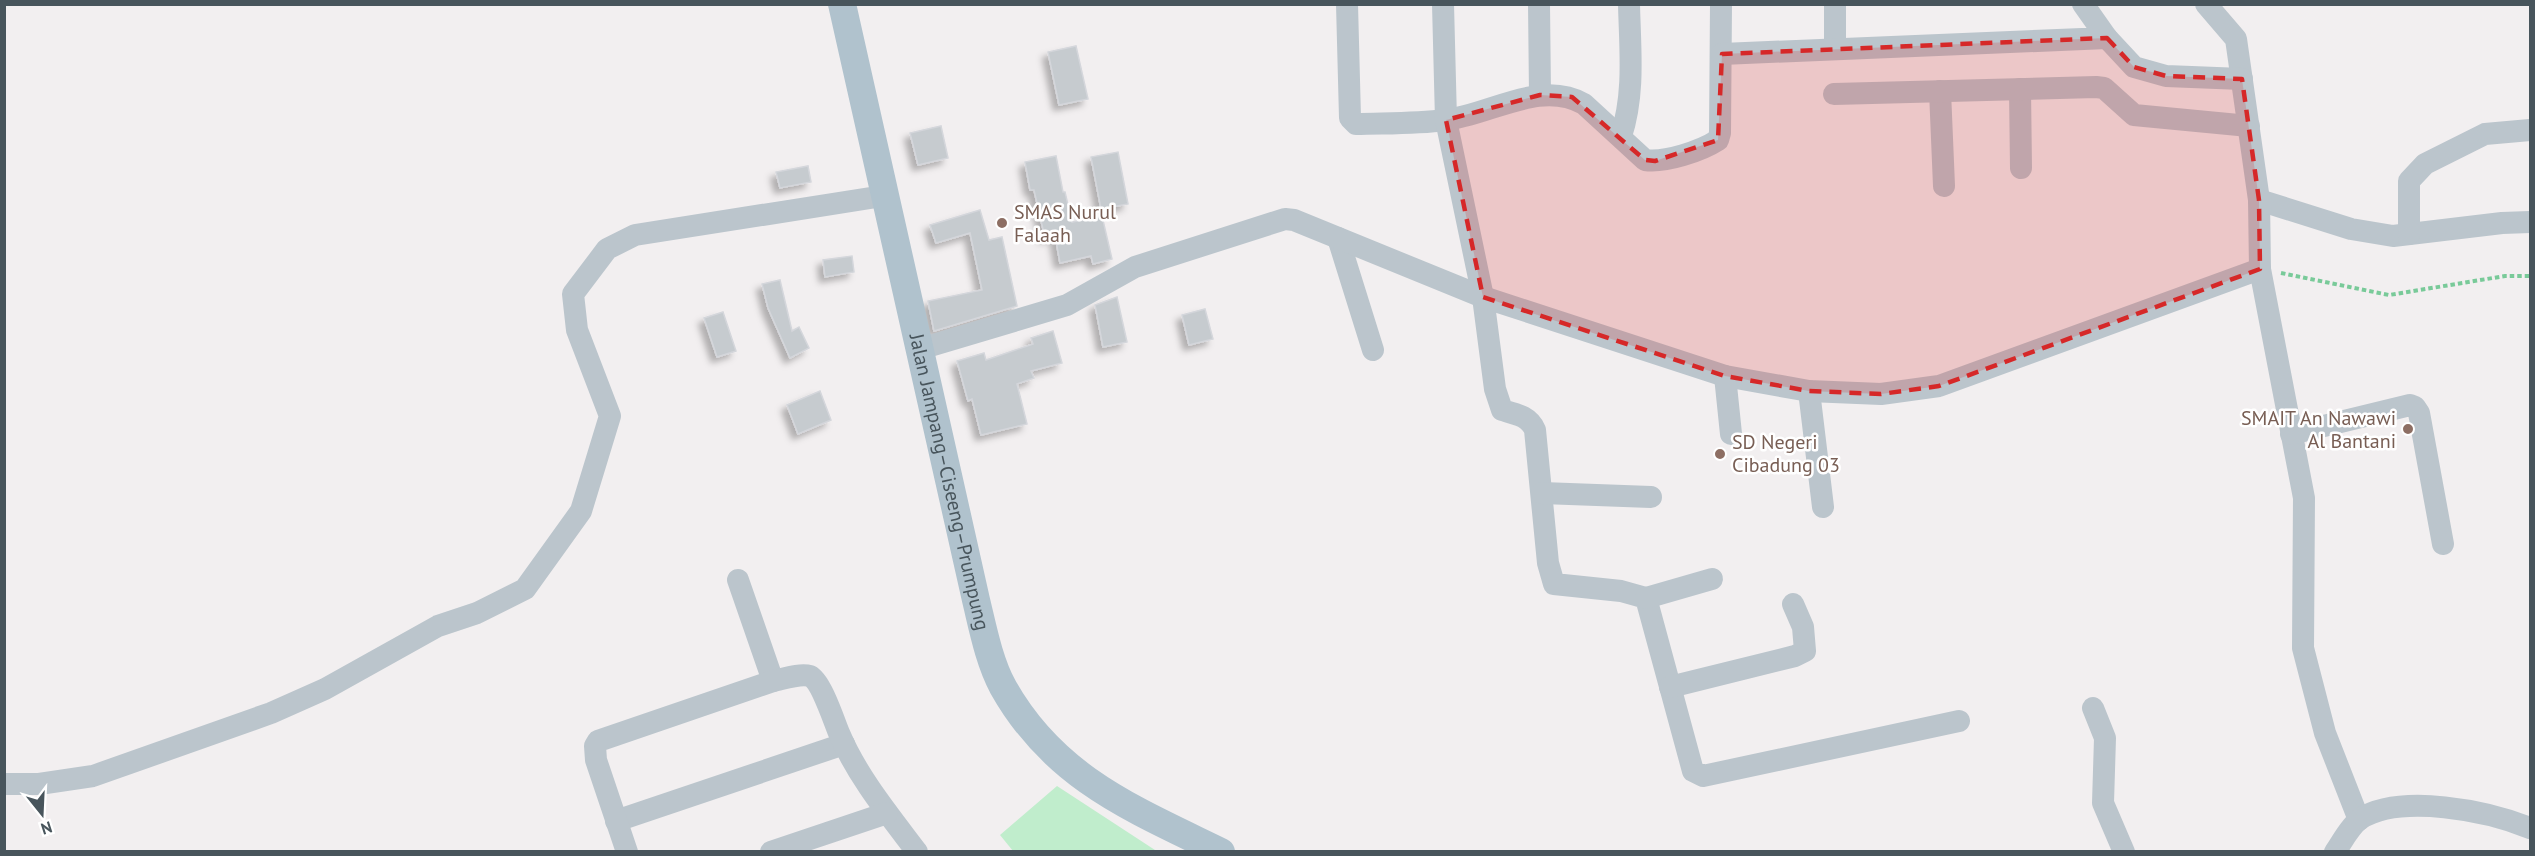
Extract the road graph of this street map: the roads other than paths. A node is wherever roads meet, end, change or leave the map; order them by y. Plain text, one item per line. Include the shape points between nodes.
1 (842, 4) edge
2 (1347, 4) edge
3 (1443, 4) edge
4 (1539, 4) edge
5 (1629, 4) edge
6 (1721, 4) edge
7 (1835, 4) edge
8 (2083, 4) edge
9 (2206, 4) edge
10 (2107, 38) junction
11 (1835, 49) junction
12 (1722, 54) junction
13 (2242, 79) junction
14 (2020, 89) junction
15 (1940, 91) junction
16 (1834, 94) dead end
17 (1540, 95) junction
18 (1446, 120) junction
19 (2249, 126) junction
20 (2530, 130) edge
21 (1622, 136) junction
22 (2021, 168) dead end
23 (1944, 186) dead end
24 (883, 196) junction
25 (2259, 200) junction
26 (2530, 222) edge
27 (2409, 234) junction
28 (1338, 238) junction
29 (2260, 268) junction
30 (1483, 297) junction
31 (920, 349) junction
32 (1373, 350) dead end
33 (1725, 376) junction
34 (1809, 391) junction
35 (1731, 434) dead end
36 (2291, 434) junction
37 (1542, 493) junction
38 (1651, 496) dead end
39 (1823, 507) dead end
40 (2443, 544) dead end
41 (1712, 579) dead end
42 (738, 580) dead end
43 (1646, 598) junction
44 (1793, 604) dead end
45 (773, 681) junction
46 (1670, 687) junction
47 (2093, 708) dead end
48 (1959, 720) dead end
49 (844, 744) junction
50 (4, 784) edge
51 (887, 813) junction
52 (2359, 820) junction
53 (616, 821) junction
54 (2530, 828) edge
55 (627, 852) edge
56 (771, 852) edge
57 (918, 852) edge
58 (1221, 852) edge
59 (2124, 852) edge
60 (2335, 852) edge

1 - 24 main road, Jalan Jampang–Ciseeng–Prumpung
2 - 18 street via 1350,118 1356,124
3 - 18 street
4 - 17 street
5 - 21 street via 1631,86
6 - 12 street
7 - 11 street
8 - 10 street
9 - 13 street via 2236,39
10 - 11 street
10 - 13 street via 2134,67 2166,76
11 - 12 street
12 - 21 street via 1718,140 1655,161 1645,160
13 - 19 street
14 - 15 street
14 - 19 street via 2104,88 2134,115
14 - 22 street
15 - 16 street
15 - 23 street
17 - 18 street
17 - 21 street via 1572,97
18 - 30 street
19 - 25 street
20 - 27 street via 2485,134 2425,164 2409,181
24 - 31 main road, Jalan Jampang–Ciseeng–Prumpung
24 - 50 street via 635,235 607,249 573,294 578,330 610,416 581,511 525,589 438,627 325,689 271,713 93,776 39,784
25 - 27 street via 2351,229 2393,236
25 - 29 street
26 - 27 street
28 - 30 street
28 - 31 street via 1284,219 1135,267 1067,305
28 - 32 street
29 - 34 street via 1939,386 1881,394
29 - 36 street
30 - 33 street
30 - 37 street via 1495,389 1502,410 1518,414 1531,422 1535,430
31 - 58 main road, Jalan Jampang–Ciseeng–Prumpung via 978,609 1002,686 1061,762 1097,789
33 - 34 street
33 - 35 street
34 - 39 street
36 - 40 street via 2410,405 2415,407
36 - 52 street via 2304,498 2303,648 2325,733
37 - 38 street
37 - 43 street via 1548,563 1554,584 1611,589
41 - 43 street
42 - 45 street
43 - 46 street
44 - 46 street via 1803,627 1805,651
45 - 49 street via 801,675 814,679
45 - 53 street via 598,741 596,760
46 - 48 street via 1693,771 1703,776
47 - 59 street via 2105,738 2103,803
49 - 51 street
49 - 53 street
51 - 56 street
51 - 57 street
52 - 54 street via 2384,808 2433,806 2511,820
52 - 60 street
53 - 55 street

